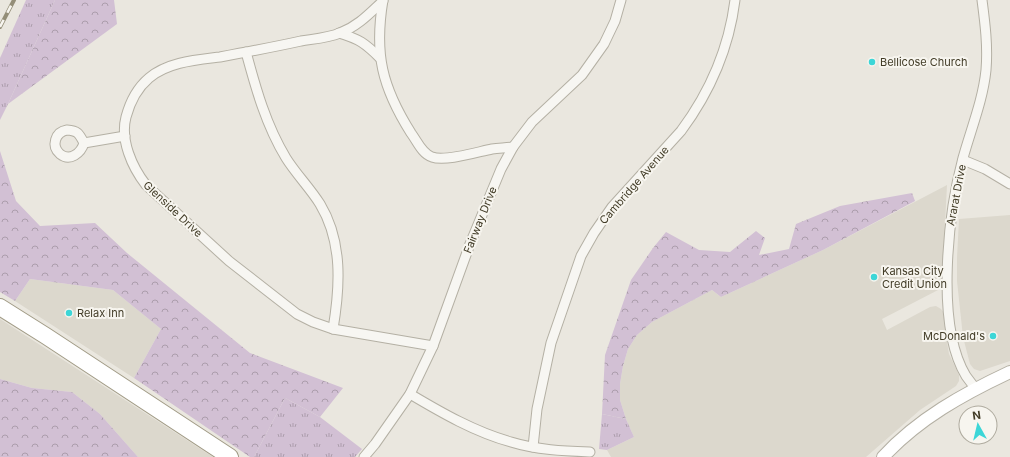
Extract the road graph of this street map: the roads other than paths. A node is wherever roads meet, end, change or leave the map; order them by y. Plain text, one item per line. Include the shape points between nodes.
1 (383, 0) edge
2 (621, 0) edge
3 (735, 0) edge
4 (982, 0) edge
5 (339, 34) junction
6 (246, 52) junction
7 (380, 58) junction
8 (125, 136) junction
9 (84, 143) dead end
10 (513, 147) junction
11 (963, 160) junction
12 (1010, 184) edge
13 (0, 307) edge
14 (333, 329) junction
15 (433, 346) junction
16 (1010, 372) edge
17 (975, 388) junction
18 (410, 394) junction
19 (533, 447) junction
20 (590, 452) dead end
21 (230, 457) edge
22 (364, 457) edge
23 (882, 457) edge

1 - 5 street, Glenside Drive via 360,23
1 - 7 street
2 - 10 street, Fairway Drive via 604,44 582,75 532,122
3 - 19 street, Cambridge Avenue via 723,54 708,89 691,118 612,207 581,256 551,342 537,409
4 - 11 street, Ararat Drive via 987,39 986,70
5 - 6 street, Glenside Drive
5 - 7 street, Glenside Drive via 356,38
6 - 8 street, Glenside Drive via 181,63 149,78 136,91 129,105 125,120
6 - 14 street via 262,109 285,157 320,204 331,226 338,272
7 - 10 street via 397,111 423,151 431,157 442,159
8 - 9 street
8 - 14 street, Glenside Drive via 131,162 151,190 229,261 297,314
10 - 15 street, Fairway Drive via 501,169 470,244
11 - 12 street
11 - 17 street, Ararat Drive via 949,233 949,313 957,355
13 - 21 highway
14 - 15 street, Glenside Drive
15 - 18 street, Fairway Drive
16 - 17 main road
17 - 23 main road via 934,413
18 - 19 street via 443,414 478,430
18 - 22 street, Fairway Drive
19 - 20 street

